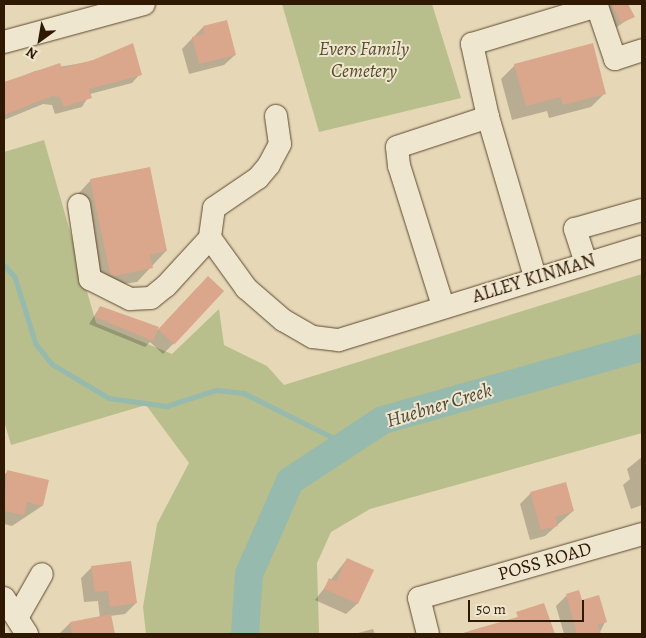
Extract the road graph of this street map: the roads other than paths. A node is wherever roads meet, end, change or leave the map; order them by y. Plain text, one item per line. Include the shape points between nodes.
1 (144, 4) edge
2 (4, 42) edge
3 (642, 50) edge
4 (276, 116) dead end
5 (488, 117) junction
6 (78, 205) dead end
7 (642, 210) edge
8 (210, 238) junction
9 (642, 247) edge
10 (586, 263) junction
11 (536, 277) junction
12 (434, 309) junction
13 (642, 534) edge
14 (42, 574) dead end
15 (4, 598) edge
16 (23, 625) edge
17 (428, 634) edge

1 - 2 street
3 - 5 street via 615,59 597,6 472,44
4 - 8 street via 280,144 269,165 258,178 214,208
5 - 11 street
5 - 12 street via 397,147 398,166
6 - 8 street via 90,279 130,299 151,298
7 - 10 street via 575,229
8 - 12 street, ALLEY KINMAN via 246,288 283,320 313,337 339,340
9 - 10 street, ALLEY KINMAN
10 - 11 street, ALLEY KINMAN
11 - 12 street, ALLEY KINMAN
13 - 17 street, POSS ROAD via 419,598
14 - 16 street
15 - 16 street

